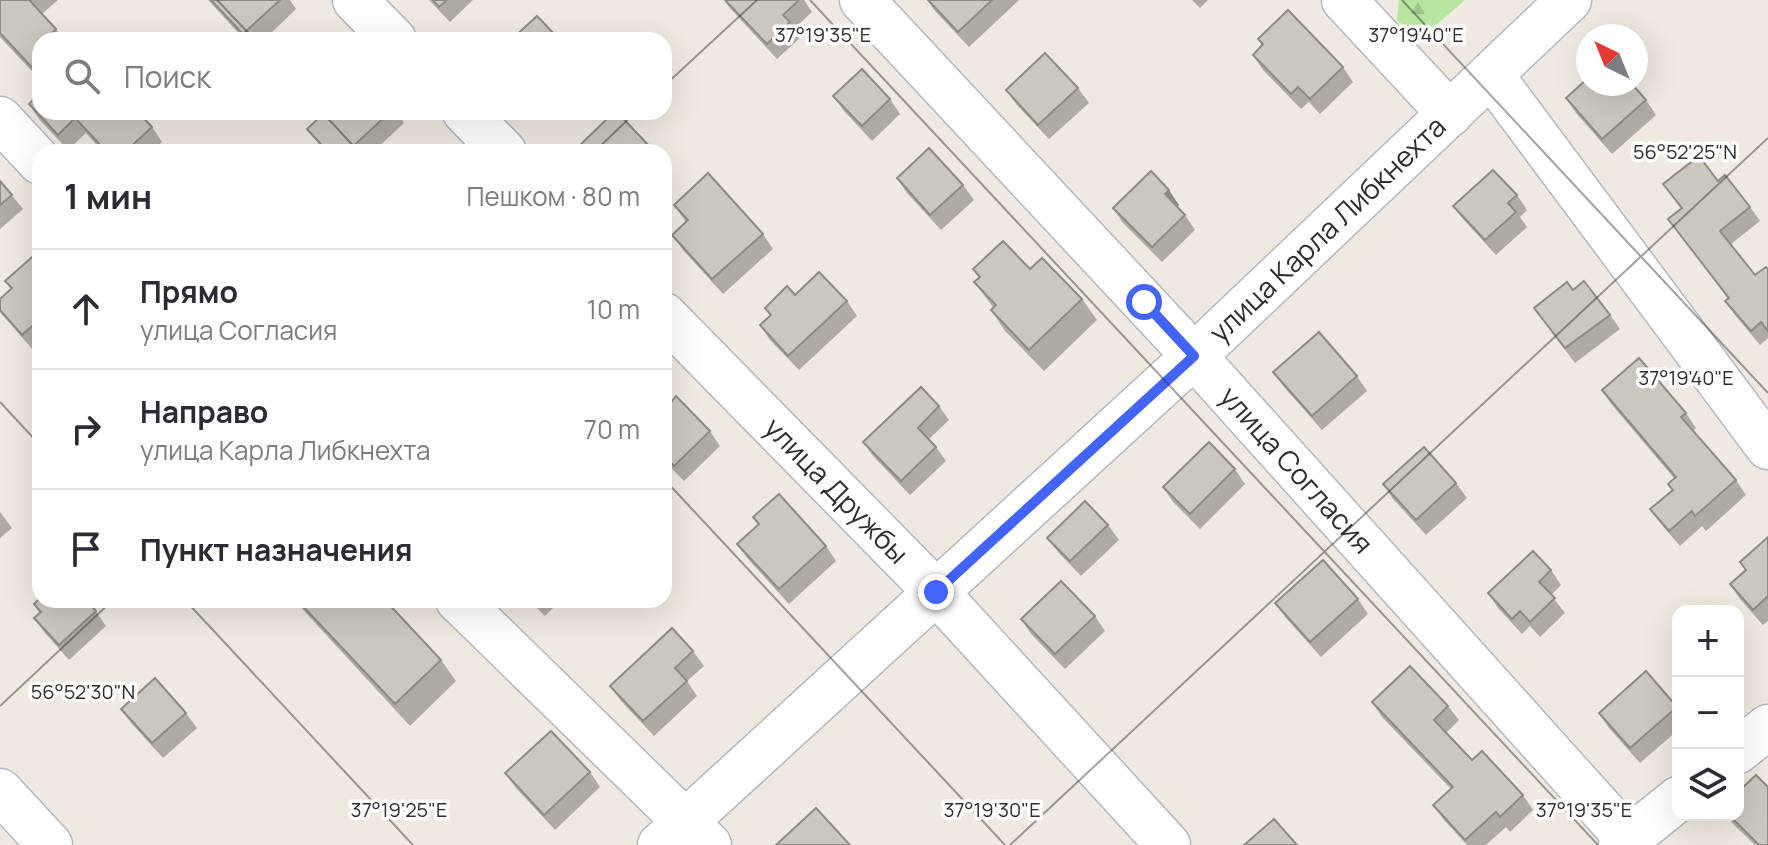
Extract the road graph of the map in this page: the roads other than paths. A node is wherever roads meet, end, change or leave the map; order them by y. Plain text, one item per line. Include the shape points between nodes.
1 (355, 0) edge
2 (862, 0) edge
3 (1344, 0) edge
4 (1569, 0) edge
5 (386, 32) edge
6 (1491, 75) junction
7 (1450, 114) junction
8 (0, 119) edge
9 (473, 120) edge
10 (496, 144) edge
11 (32, 153) edge
12 (672, 323) edge
13 (1194, 356) junction
14 (1768, 447) edge
15 (936, 592) junction
16 (466, 608) edge
17 (1768, 727) edge
18 (1740, 749) edge
19 (0, 791) edge
20 (1672, 804) edge
21 (685, 837) edge
22 (1624, 842) edge
23 (50, 845) edge
24 (1168, 845) edge

1 - 5 street
2 - 13 street, улица Согласия
3 - 7 street
4 - 6 street, улица Карла Либкнехта
6 - 7 street, улица Карла Либкнехта
6 - 14 street
7 - 13 street, улица Карла Либкнехта
8 - 11 street
9 - 10 street
12 - 15 street, улица Дружбы
13 - 15 street, улица Карла Либкнехта
13 - 22 street, улица Согласия
15 - 21 street, улица Карла Либкнехта
15 - 24 street, улица Дружбы
16 - 21 street
17 - 18 street
19 - 23 street
20 - 22 street

